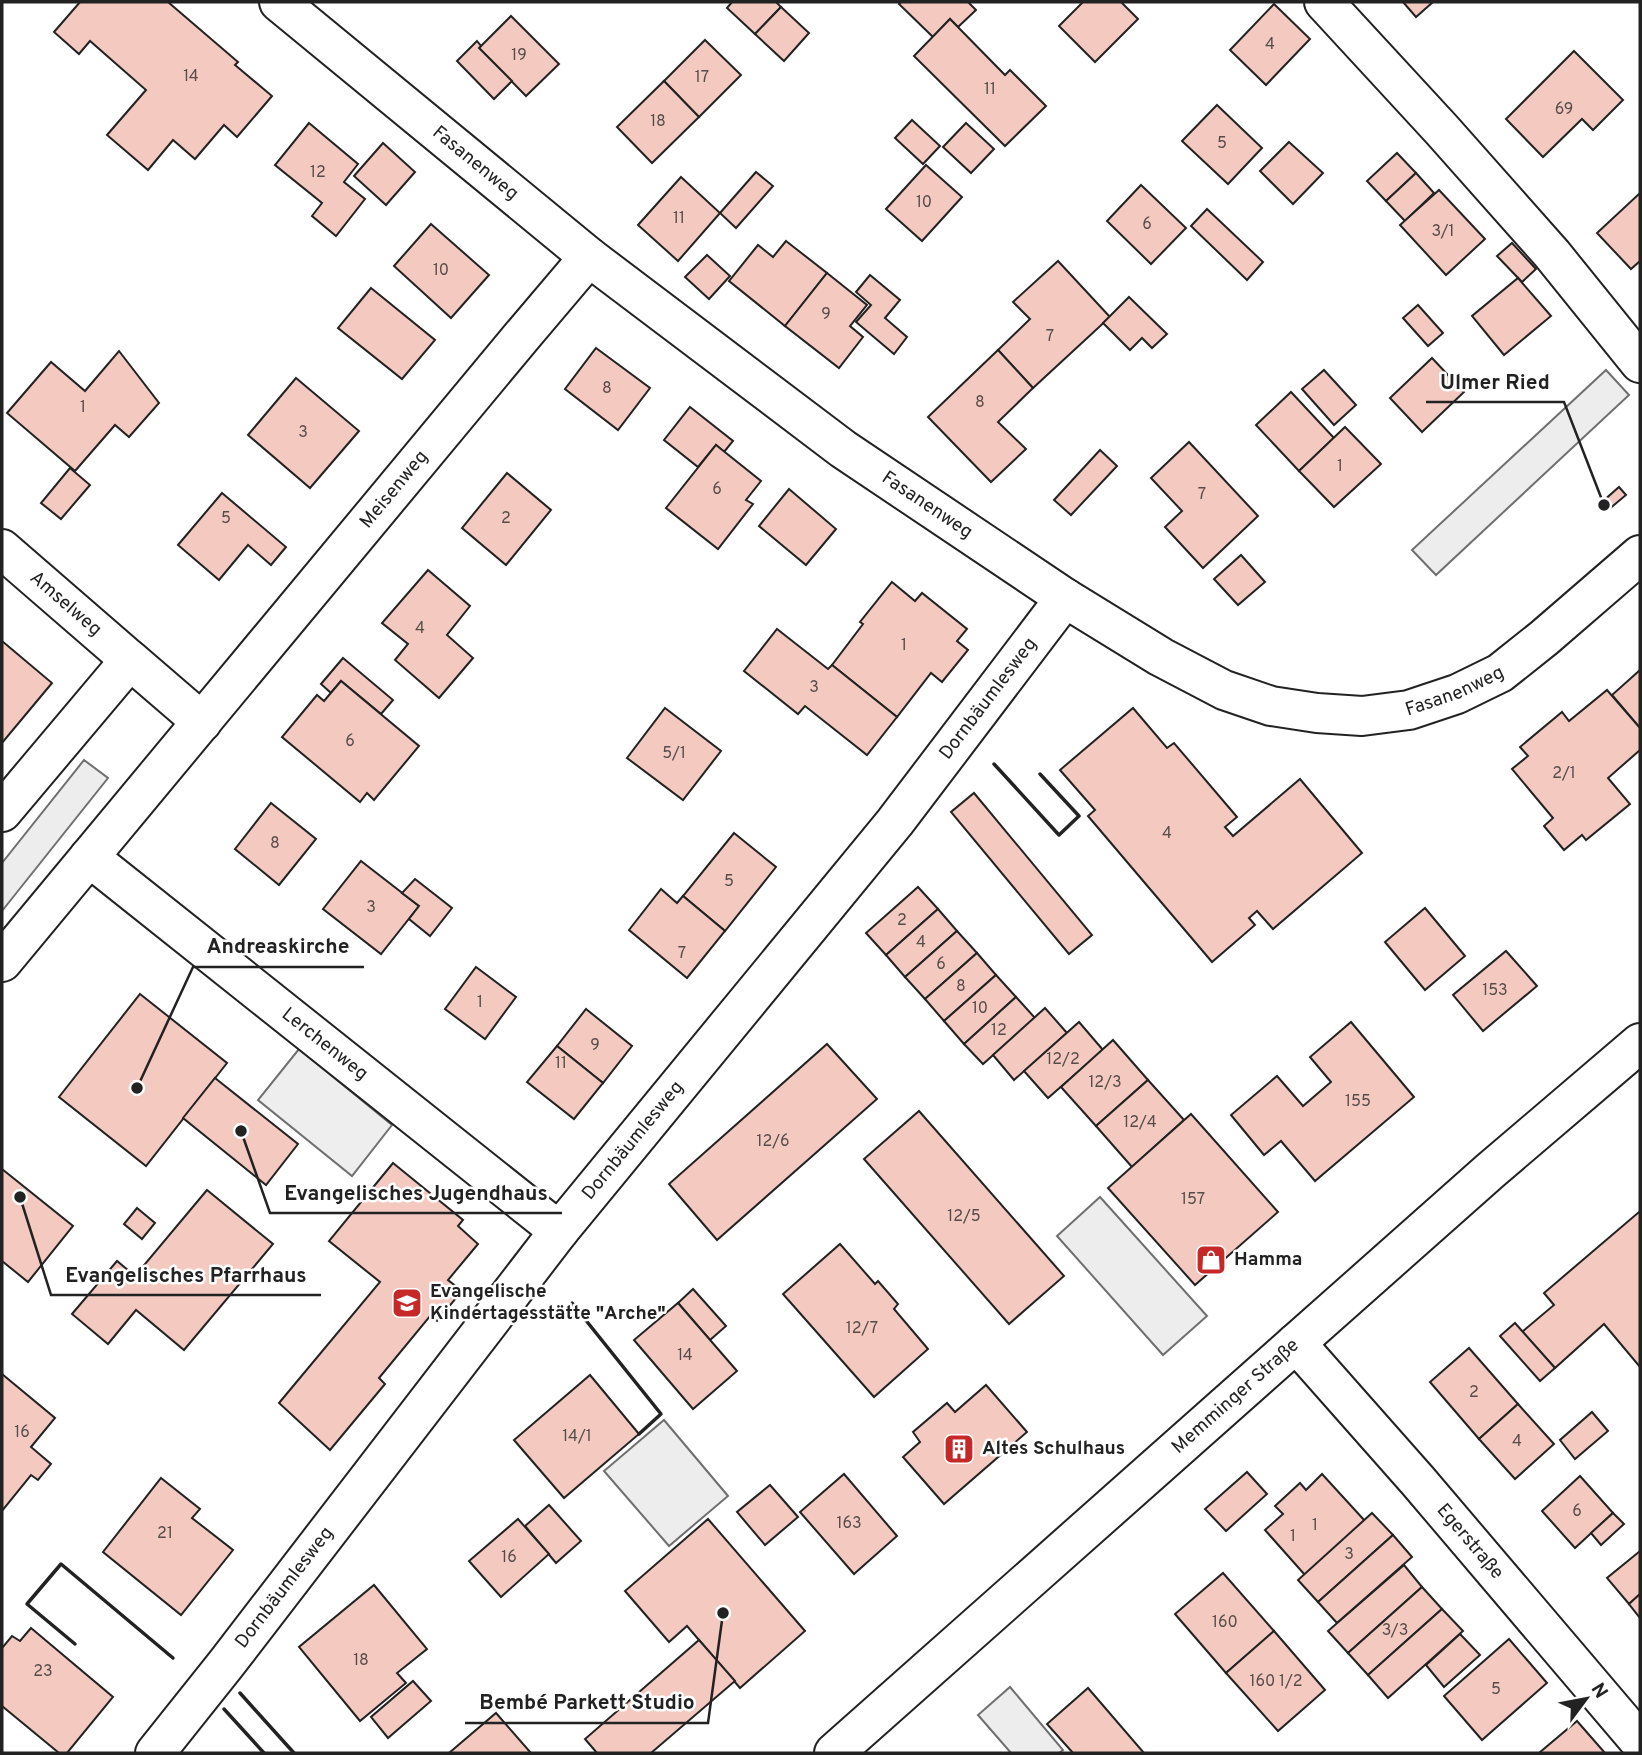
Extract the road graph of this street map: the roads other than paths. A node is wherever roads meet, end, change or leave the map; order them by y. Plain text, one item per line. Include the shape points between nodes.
1 (279, 2) edge
2 (1324, 2) edge
3 (589, 257) junction
4 (1640, 363) edge
5 (2, 549) edge
6 (1640, 555) edge
7 (1065, 598) junction
8 (130, 660) junction
9 (202, 722) junction
10 (2, 812) edge
11 (89, 857) junction
12 (2, 961) edge
13 (1640, 1043) edge
14 (559, 1231) junction
15 (1296, 1343) junction
16 (1640, 1742) edge
17 (155, 1753) edge
18 (834, 1753) edge

1 - 3 street, Fasanenweg
2 - 4 street via 1552,254
3 - 7 street, Fasanenweg via 843,449
3 - 9 street, Meisenweg
5 - 8 street, Amselweg
6 - 7 street, Fasanenweg via 1500,673 1409,710 1362,716 1271,706 1224,690
7 - 14 street, Dornbäumlesweg via 895,822
8 - 9 street
8 - 10 street
9 - 11 street, Meisenweg
11 - 12 street, Meisenweg
11 - 14 street, Lerchenweg
13 - 15 street, Memminger Straße
14 - 17 street, Dornbäumlesweg
15 - 16 street, Egerstraße
15 - 18 street, Memminger Straße

